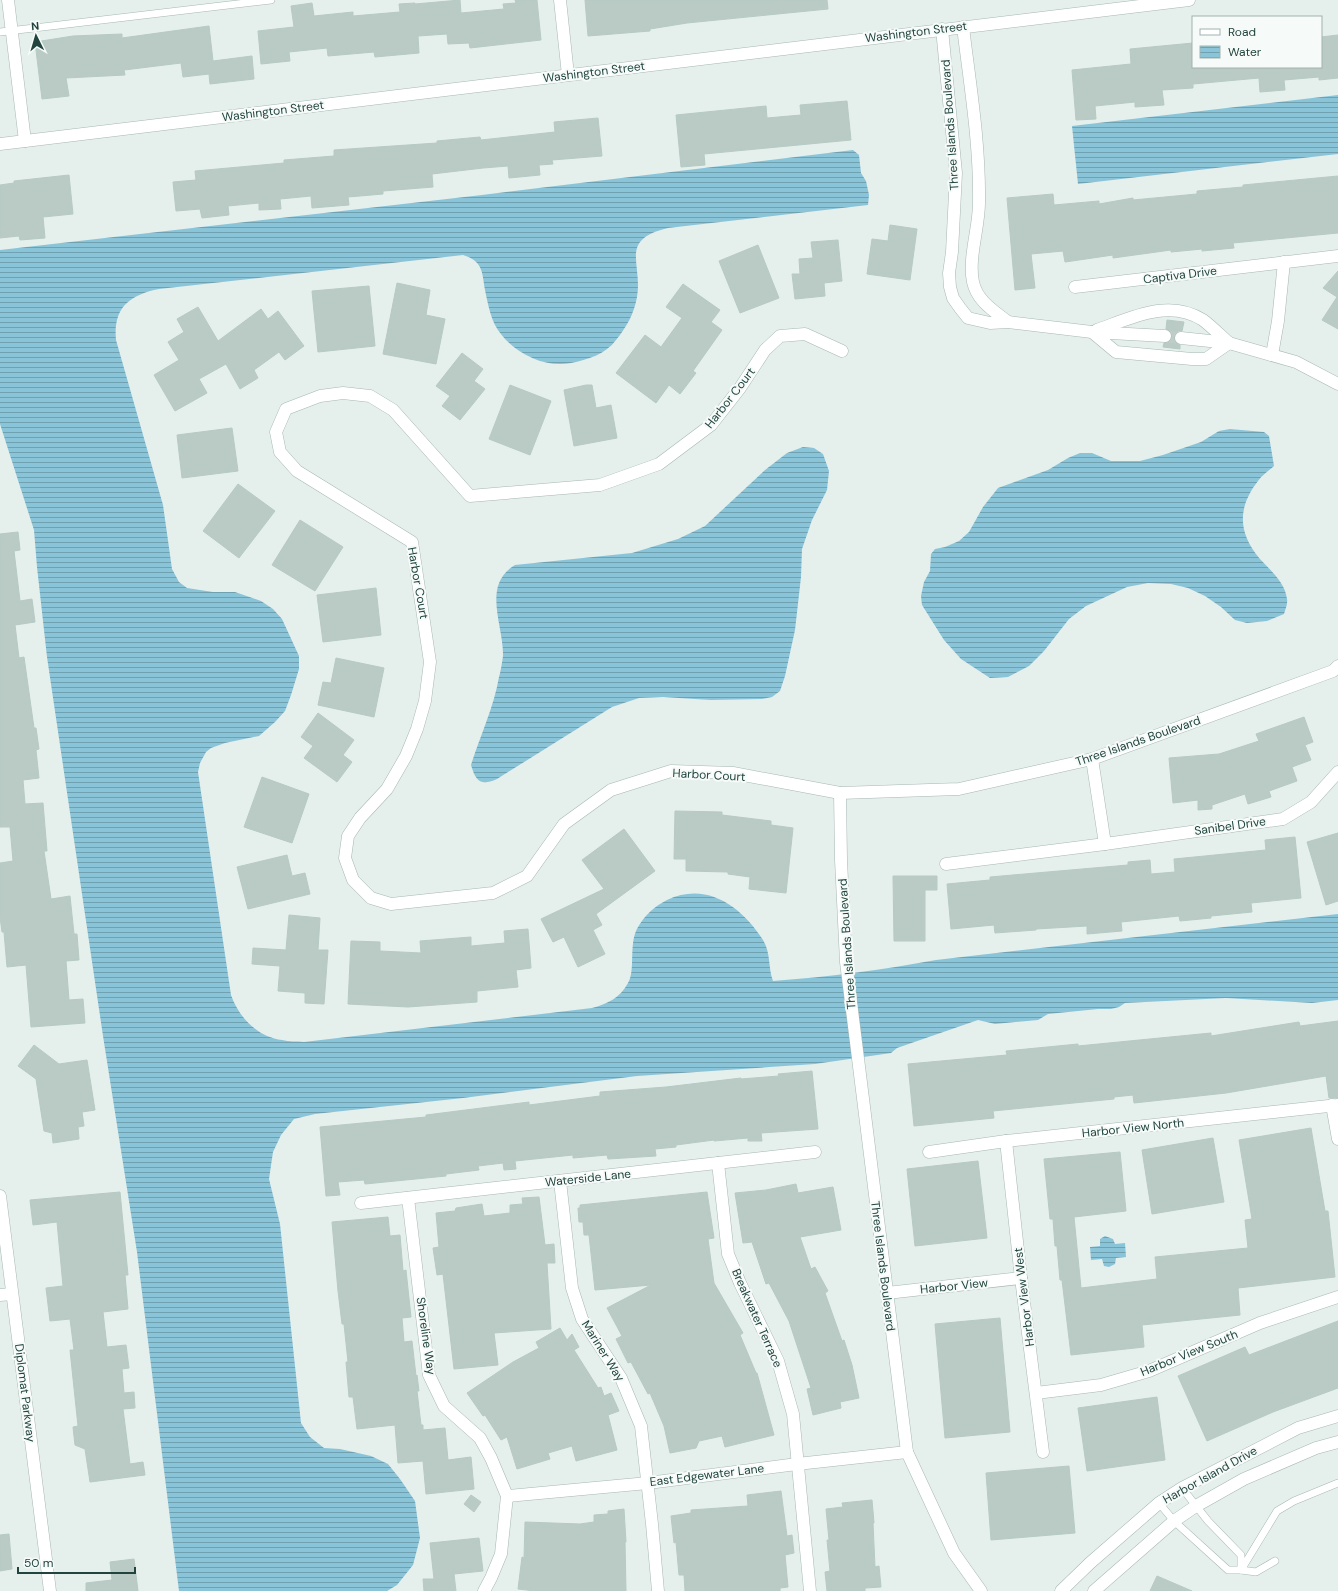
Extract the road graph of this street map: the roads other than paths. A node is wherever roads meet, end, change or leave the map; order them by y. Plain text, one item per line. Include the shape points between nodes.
1 (8, 0) edge
2 (271, 0) edge
3 (560, 0) edge
4 (1189, 0) edge
5 (1133, 3) edge
6 (963, 27) junction
7 (942, 29) junction
8 (6, 31) edge
9 (568, 75) junction
10 (25, 141) junction
11 (0, 144) edge
12 (1338, 256) edge
13 (1284, 262) junction
14 (1075, 288) dead end
15 (1008, 322) junction
16 (1092, 332) junction
17 (1165, 336) tunnel mouth
18 (1182, 338) tunnel mouth
19 (1229, 342) junction
20 (842, 351) dead end
21 (1272, 355) junction
22 (1338, 384) edge
23 (1338, 666) edge
24 (1092, 759) junction
25 (1338, 772) edge
26 (840, 793) junction
27 (1105, 844) junction
28 (946, 864) dead end
29 (1335, 1105) edge
30 (1338, 1139) edge
31 (1006, 1141) junction
32 (815, 1152) dead end
33 (929, 1152) dead end
34 (718, 1163) junction
35 (560, 1181) junction
36 (0, 1196) edge
37 (408, 1198) junction
38 (361, 1203) dead end
39 (1022, 1278) junction
40 (887, 1293) junction
41 (6, 1294) edge
42 (1338, 1297) edge
43 (1036, 1393) junction
44 (1338, 1416) edge
45 (1338, 1442) edge
46 (907, 1452) junction
47 (1043, 1452) dead end
48 (797, 1464) junction
49 (648, 1483) junction
50 (1338, 1483) edge
51 (1182, 1488) junction
52 (507, 1496) junction
53 (1159, 1503) junction
54 (1196, 1506) junction
55 (1174, 1521) junction
56 (1275, 1561) dead end
57 (1241, 1570) junction
58 (50, 1591) edge
59 (484, 1591) edge
60 (658, 1591) edge
61 (810, 1591) edge
62 (981, 1591) edge
63 (1061, 1591) edge
64 (1094, 1591) edge

1 - 8 street
2 - 8 lane
3 - 9 street
4 - 5 street, Washington Street
5 - 6 street, Washington Street
6 - 7 street, Washington Street
6 - 15 street via 978,163 979,205 973,282 984,304
7 - 9 street, Washington Street
7 - 15 street, Three Islands Boulevard via 956,173 950,288 953,298 968,318 990,323
8 - 10 street
9 - 10 street, Washington Street
10 - 11 street, Washington Street
12 - 13 street, Captiva Drive
13 - 14 street, Captiva Drive
13 - 21 street
15 - 16 street
16 - 17 street
16 - 19 street via 1116,352 1192,359 1206,359
16 - 19 street via 1148,312 1179,311 1204,321
18 - 19 street
19 - 21 street
20 - 26 street, Harbor Court via 805,334 780,336 765,350 711,425 659,464 600,486 470,496 393,410 370,396 343,393 320,396 286,409 276,432 280,452 297,471 412,542 430,662 425,701 406,756 387,789 360,818 348,836 345,858 353,880 371,898 391,904 493,893 527,876 564,824 611,790 671,771 733,773
21 - 22 street via 1296,362
23 - 24 street, Three Islands Boulevard via 1333,671
24 - 26 street, Three Islands Boulevard via 959,789
24 - 27 street
25 - 27 street, Sanibel Drive via 1311,802 1283,819
26 - 40 street, Three Islands Boulevard via 846,962
27 - 28 street, Sanibel Drive
29 - 30 street
29 - 31 street, Harbor View North
31 - 33 street, Harbor View North
31 - 39 street, Harbor View West
32 - 34 street, Waterside Lane
34 - 35 street, Waterside Lane
34 - 48 street, Breakwater Terrace via 728,1254 778,1361 793,1414
35 - 37 street, Waterside Lane
35 - 49 street, Mariner Way via 572,1288 582,1319 622,1378 641,1426
36 - 41 street, Diplomat Parkway
37 - 38 street, Waterside Lane
37 - 52 street, Shoreline Way via 429,1375 444,1406 480,1438
39 - 40 street, Harbor View
39 - 43 street, Harbor View West
40 - 46 street, Three Islands Boulevard
41 - 58 street, Diplomat Parkway
42 - 43 street, Harbor View South via 1260,1324 1149,1371 1101,1385
43 - 47 street, Harbor View West
44 - 51 street, Harbor Island Drive via 1298,1428
45 - 54 street, Harbor Island Drive via 1316,1448 1244,1478
46 - 48 street, East Edgewater Lane
46 - 62 street, Three Islands Boulevard via 954,1553
48 - 49 street, East Edgewater Lane
48 - 61 street, Breakwater Terrace
49 - 52 street, East Edgewater Lane
49 - 60 street, Mariner Way
50 - 57 lane via 1294,1501 1277,1512
51 - 53 street, Harbor Island Drive
51 - 54 lane
52 - 59 street, Shoreline Way via 501,1554
53 - 55 lane
53 - 63 street, Harbor Island Drive
54 - 55 street, Harbor Island Drive
54 - 57 lane via 1241,1555
55 - 57 lane via 1228,1570
55 - 64 street, Harbor Island Drive
56 - 57 lane via 1256,1572

